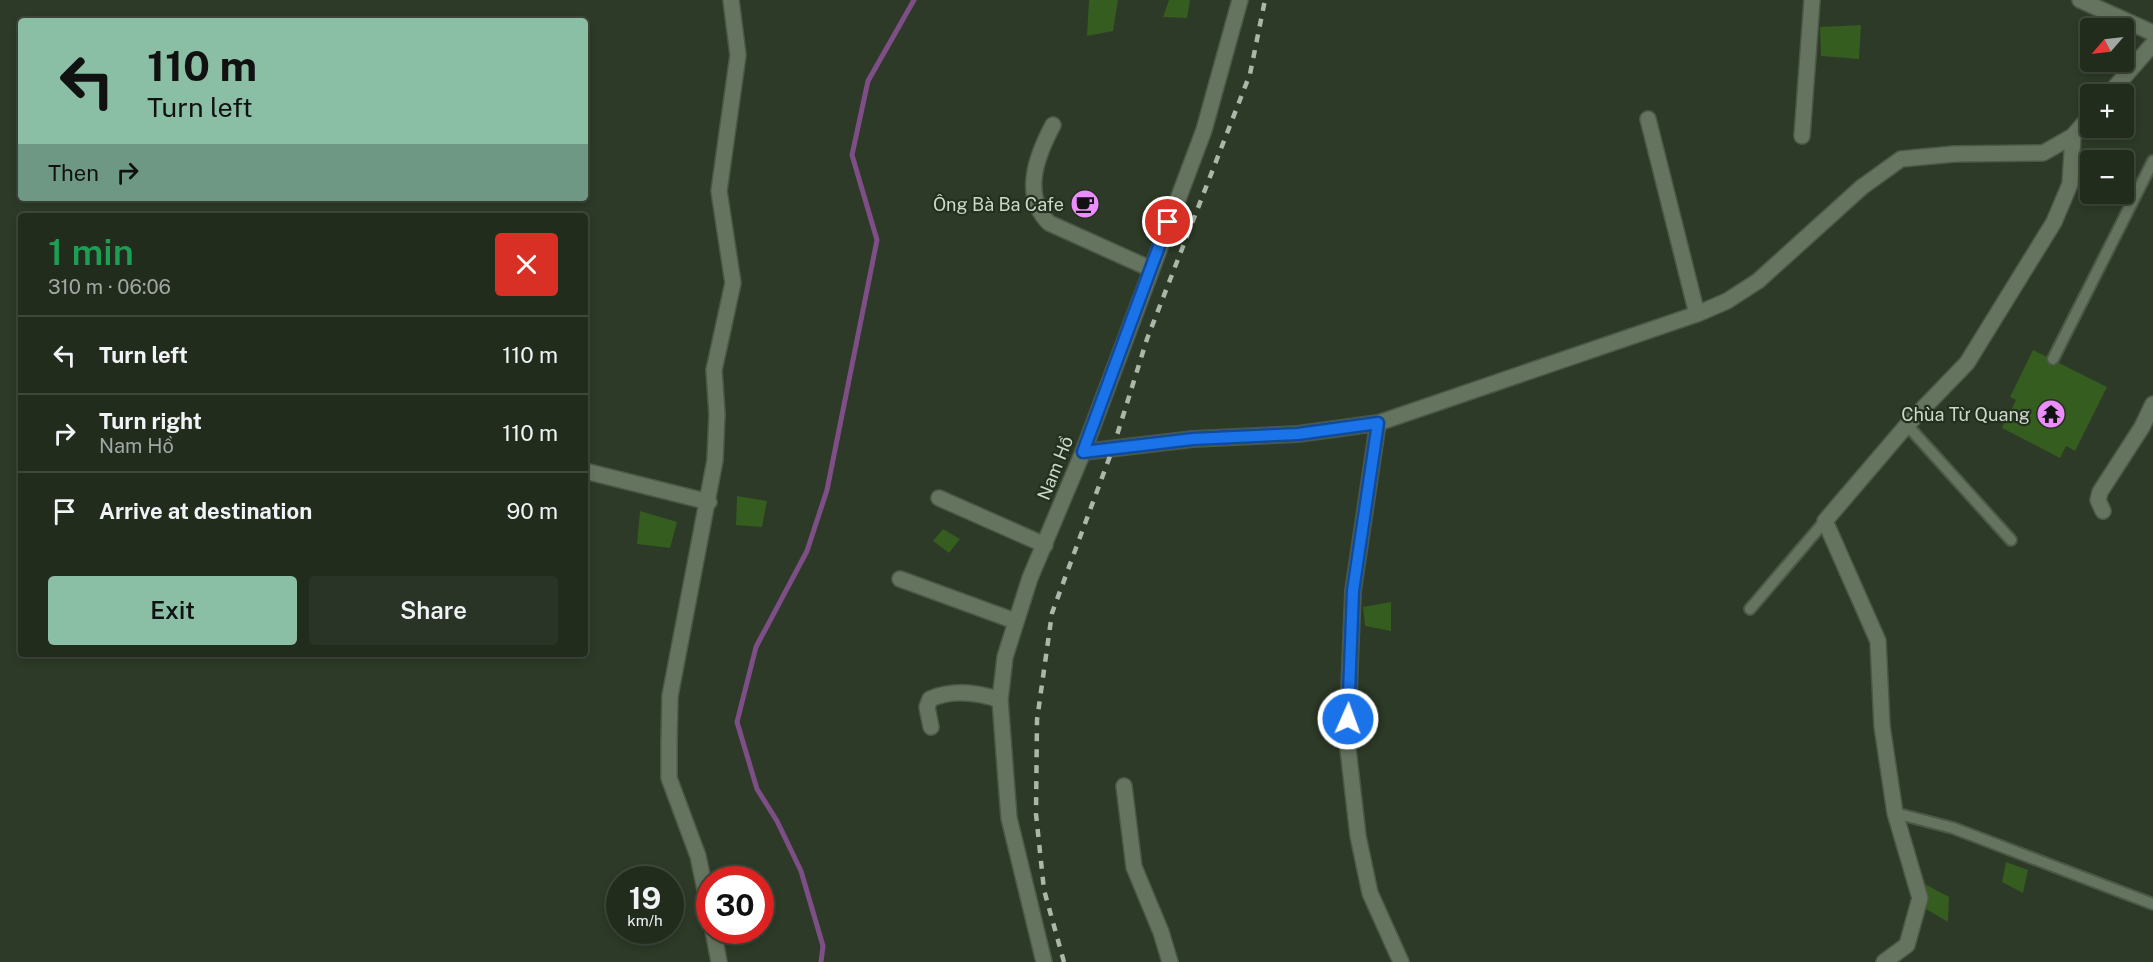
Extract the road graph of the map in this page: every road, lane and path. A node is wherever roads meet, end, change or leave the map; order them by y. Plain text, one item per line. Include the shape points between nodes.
1 (731, 0) edge
2 (1240, 0) edge
3 (1812, 0) edge
4 (2080, 0) edge
5 (2153, 33) edge
6 (2153, 44) edge
7 (2118, 84) edge
8 (1648, 119) dead end
9 (1053, 125) dead end
10 (2080, 128) edge
11 (1803, 136) dead end
12 (2073, 136) junction
13 (2153, 161) edge
14 (1151, 269) junction
15 (1697, 314) junction
16 (2053, 359) dead end
17 (2153, 404) edge
18 (1378, 423) junction
19 (1907, 425) junction
20 (1083, 452) junction
21 (588, 472) edge
22 (939, 498) dead end
23 (709, 502) junction
24 (2103, 511) dead end
25 (1825, 521) junction
26 (2011, 540) dead end
27 (1044, 545) junction
28 (900, 579) dead end
29 (1750, 609) dead end
30 (1015, 621) junction
31 (1000, 700) junction
32 (931, 727) dead end
33 (1124, 786) dead end
34 (1896, 813) junction
35 (700, 866) edge
36 (2153, 904) edge
37 (716, 944) edge
38 (719, 962) edge
39 (1044, 962) edge
40 (1170, 962) edge
41 (1401, 962) edge
42 (1884, 962) edge

1 - 23 street via 738,55 719,191 733,283 714,370 717,414
2 - 14 street, Nam Hồ via 1204,130
3 - 11 street
4 - 5 street
6 - 7 street
8 - 15 street
9 - 14 street via 1038,154 1033,178 1039,213 1049,223
10 - 12 street
12 - 15 street via 2043,153 1901,159 1862,187 1758,281
12 - 19 street via 2070,184 2054,222 1967,363
13 - 16 lane
14 - 20 street, Nam Hồ
15 - 18 street
17 - 24 street via 2104,483 2098,500
18 - 20 street via 1298,434 1193,439
18 - 41 street via 1353,591 1347,740 1358,836 1370,893
19 - 25 street
19 - 26 lane
20 - 27 street, Nam Hồ
21 - 23 street
22 - 27 street
23 - 35 street via 670,696 669,778
25 - 29 lane
25 - 34 street via 1878,641 1882,726
27 - 30 street, Nam Hồ
28 - 30 street
30 - 31 street, Nam Hồ via 1005,657
31 - 32 street via 977,692 941,694 930,699 927,707
31 - 39 street, Nam Hồ via 1009,818
33 - 40 street via 1134,867
34 - 36 lane via 1953,828
34 - 42 street via 1920,898 1907,945
37 - 38 street

